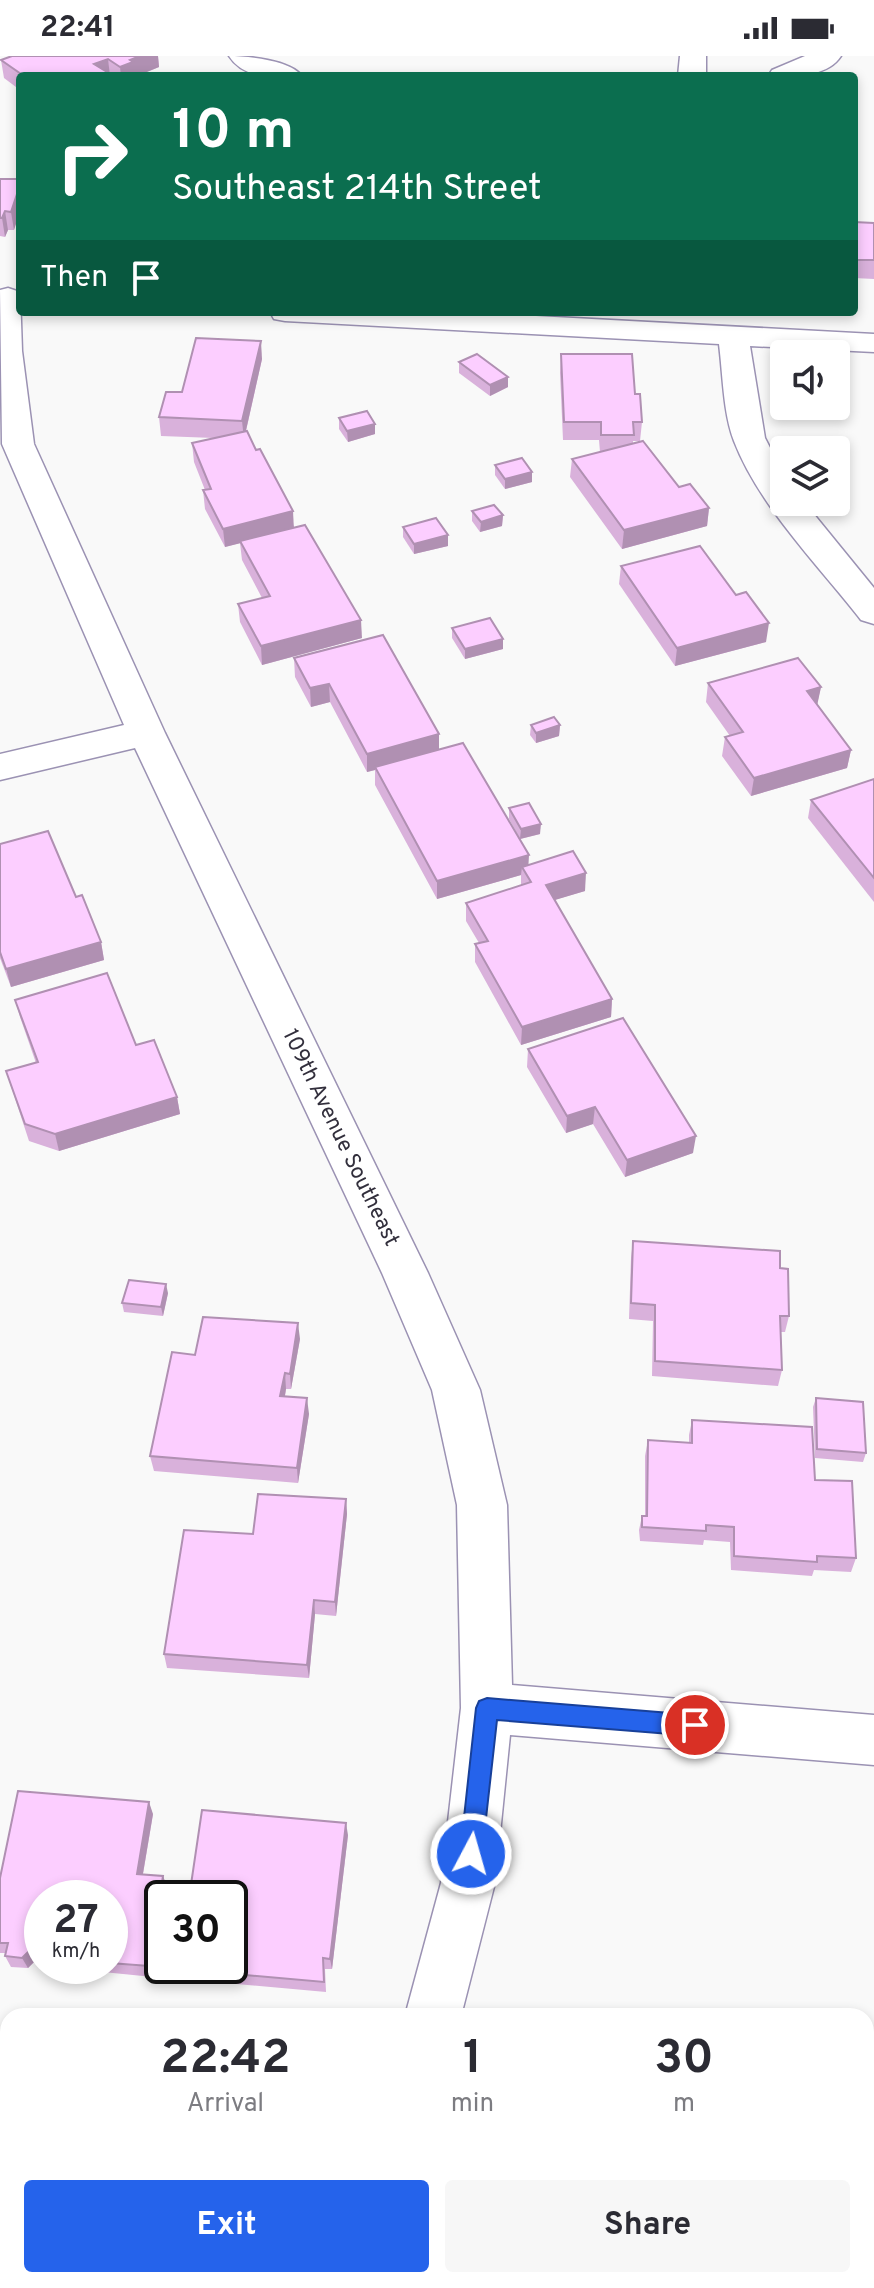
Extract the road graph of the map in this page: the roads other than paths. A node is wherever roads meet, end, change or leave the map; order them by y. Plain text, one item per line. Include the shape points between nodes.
1 (242, 56) edge
2 (828, 56) edge
3 (274, 72) edge
4 (791, 72) edge
5 (9, 298) edge
6 (363, 316) edge
7 (733, 335) junction
8 (874, 343) edge
9 (770, 479) edge
10 (797, 516) edge
11 (874, 612) edge
12 (146, 733) junction
13 (0, 767) edge
14 (487, 1708) junction
15 (874, 1740) edge
16 (435, 2008) edge

1 - 3 street
2 - 4 street
5 - 12 street, 109th Avenue Southeast via 6,351 18,444
6 - 7 street
7 - 8 street
7 - 9 street via 749,438
10 - 11 street
12 - 13 street
12 - 14 street, 109th Avenue Southeast via 456,1390 482,1505
14 - 15 street
14 - 16 street, 109th Avenue Southeast via 468,1883

